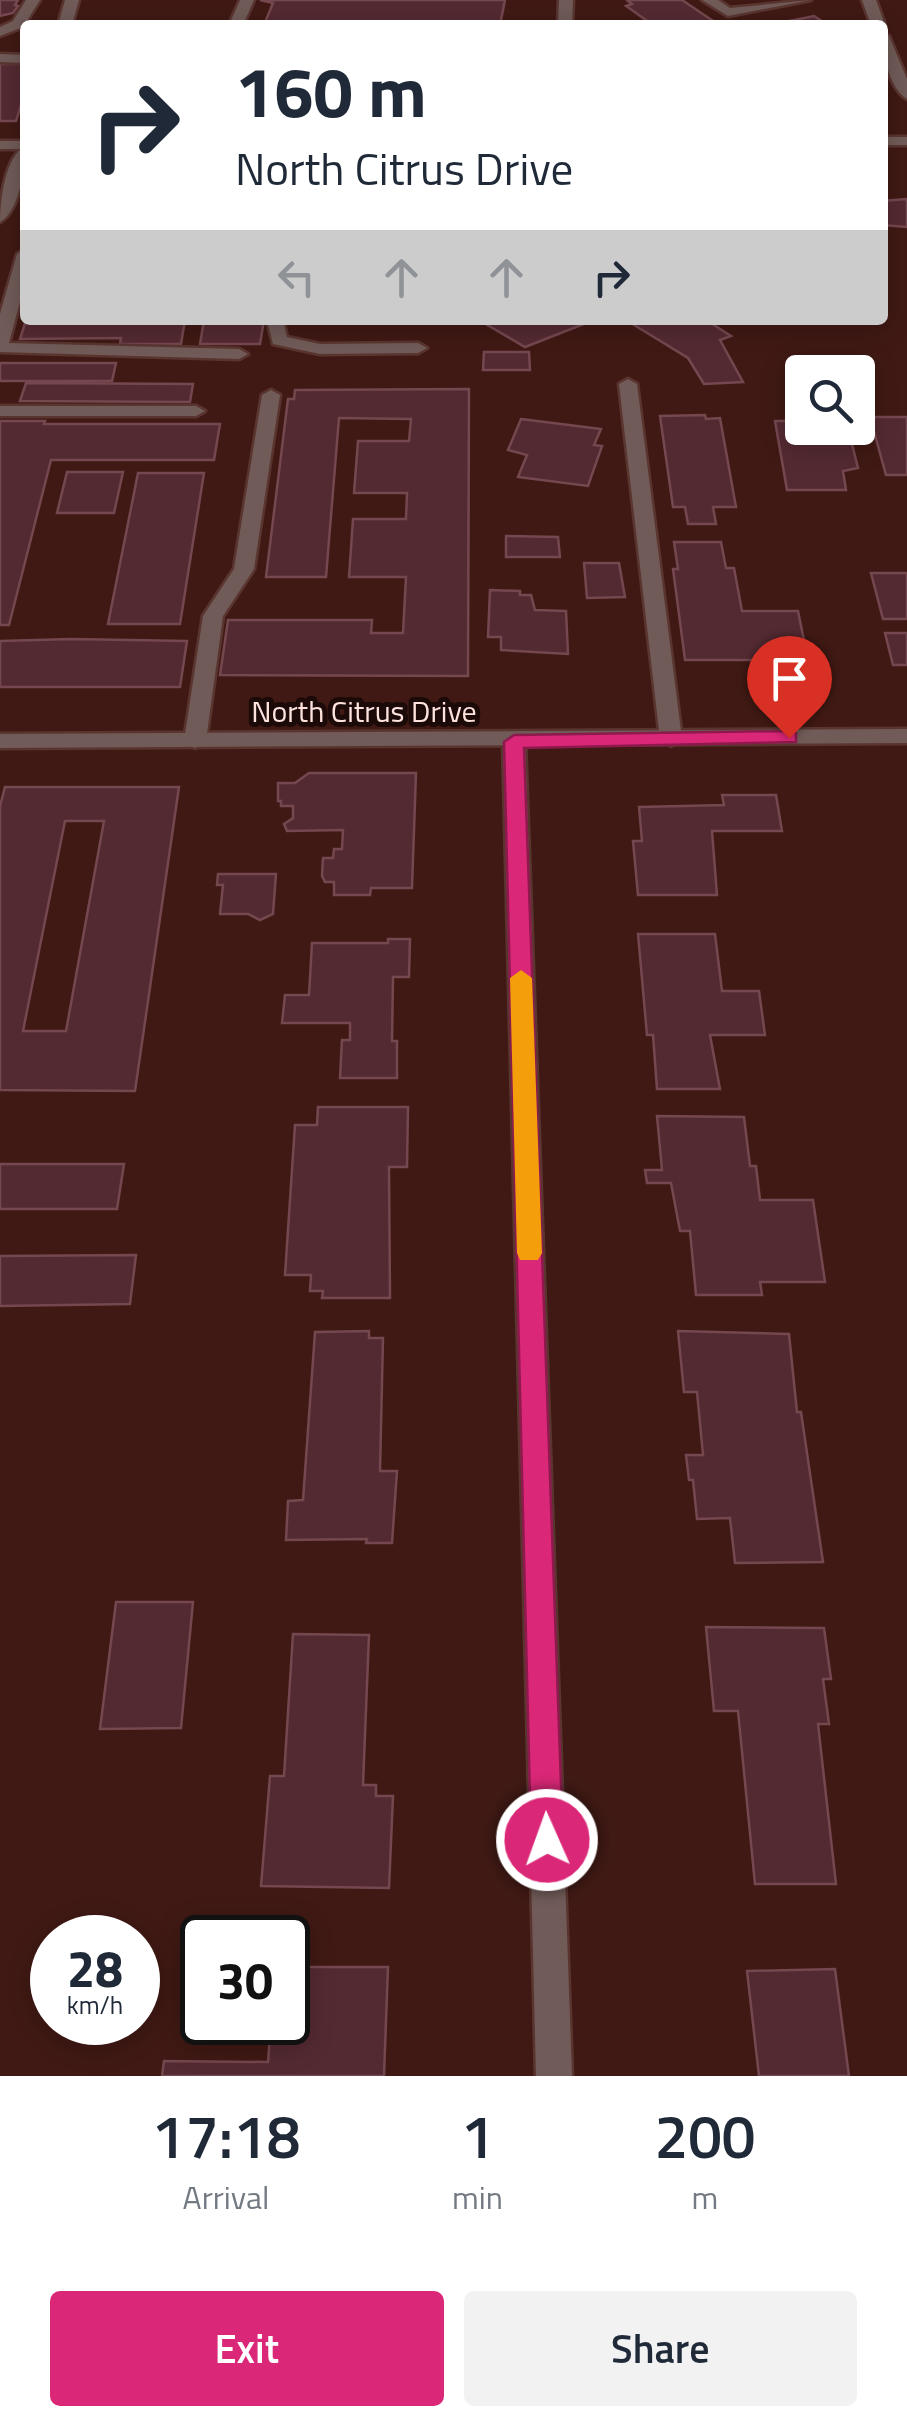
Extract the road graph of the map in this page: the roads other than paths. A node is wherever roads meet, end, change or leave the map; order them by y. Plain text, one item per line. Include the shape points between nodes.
1 (709, 0) edge
2 (804, 0) edge
3 (888, 50) edge
4 (907, 95) edge
5 (20, 161) edge
6 (0, 217) edge
7 (20, 272) edge
8 (275, 325) edge
9 (0, 345) edge
10 (418, 348) dead end
11 (239, 354) dead end
12 (628, 384) dead end
13 (271, 395) dead end
14 (0, 410) edge
15 (196, 411) dead end
16 (907, 736) edge
17 (672, 739) junction
18 (0, 741) edge
19 (195, 742) junction
20 (514, 742) junction
21 (554, 2076) edge

1 - 2 street via 728,12
3 - 4 street
5 - 6 street
7 - 9 street
8 - 10 street via 278,340 298,346
9 - 11 street
12 - 17 street
13 - 19 street via 244,569 213,616
14 - 15 street
16 - 17 street, North Citrus Drive
17 - 20 street, North Citrus Drive
18 - 19 street, North Citrus Drive
19 - 20 street, North Citrus Drive
20 - 21 street

